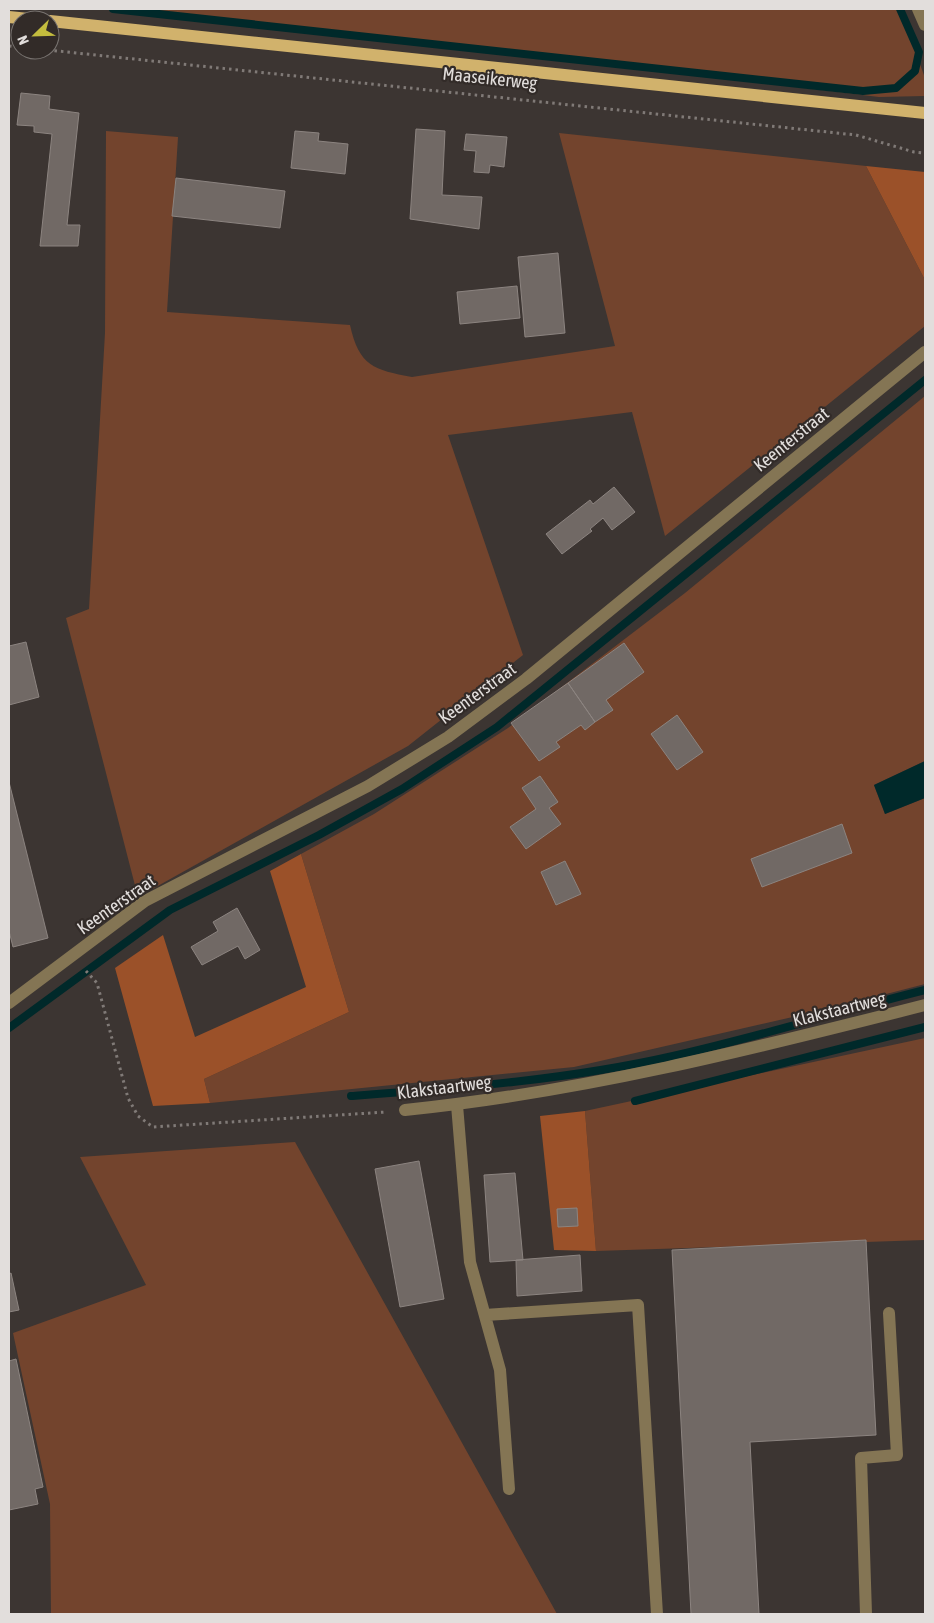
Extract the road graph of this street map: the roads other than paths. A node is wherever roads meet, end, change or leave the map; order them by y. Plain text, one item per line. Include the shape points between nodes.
1 (918, 9) edge
2 (60, 22) edge
3 (925, 25) edge
4 (925, 113) edge
5 (925, 352) edge
6 (9, 1003) edge
7 (925, 1005) edge
8 (457, 1105) junction
9 (406, 1110) road end
10 (888, 1314) dead end
11 (485, 1315) junction
12 (509, 1489) dead end
13 (657, 1614) edge
14 (866, 1614) edge

1 - 3 street
2 - 4 main road, Maaseikerweg
5 - 6 street, Keenterstraat via 534,673 448,737 368,786 145,901
7 - 8 street, Klakstaartweg via 705,1061
8 - 9 street, Klakstaartweg
8 - 11 street via 470,1262
10 - 14 street via 897,1455 861,1458
11 - 12 street via 500,1370
11 - 13 street via 638,1305

